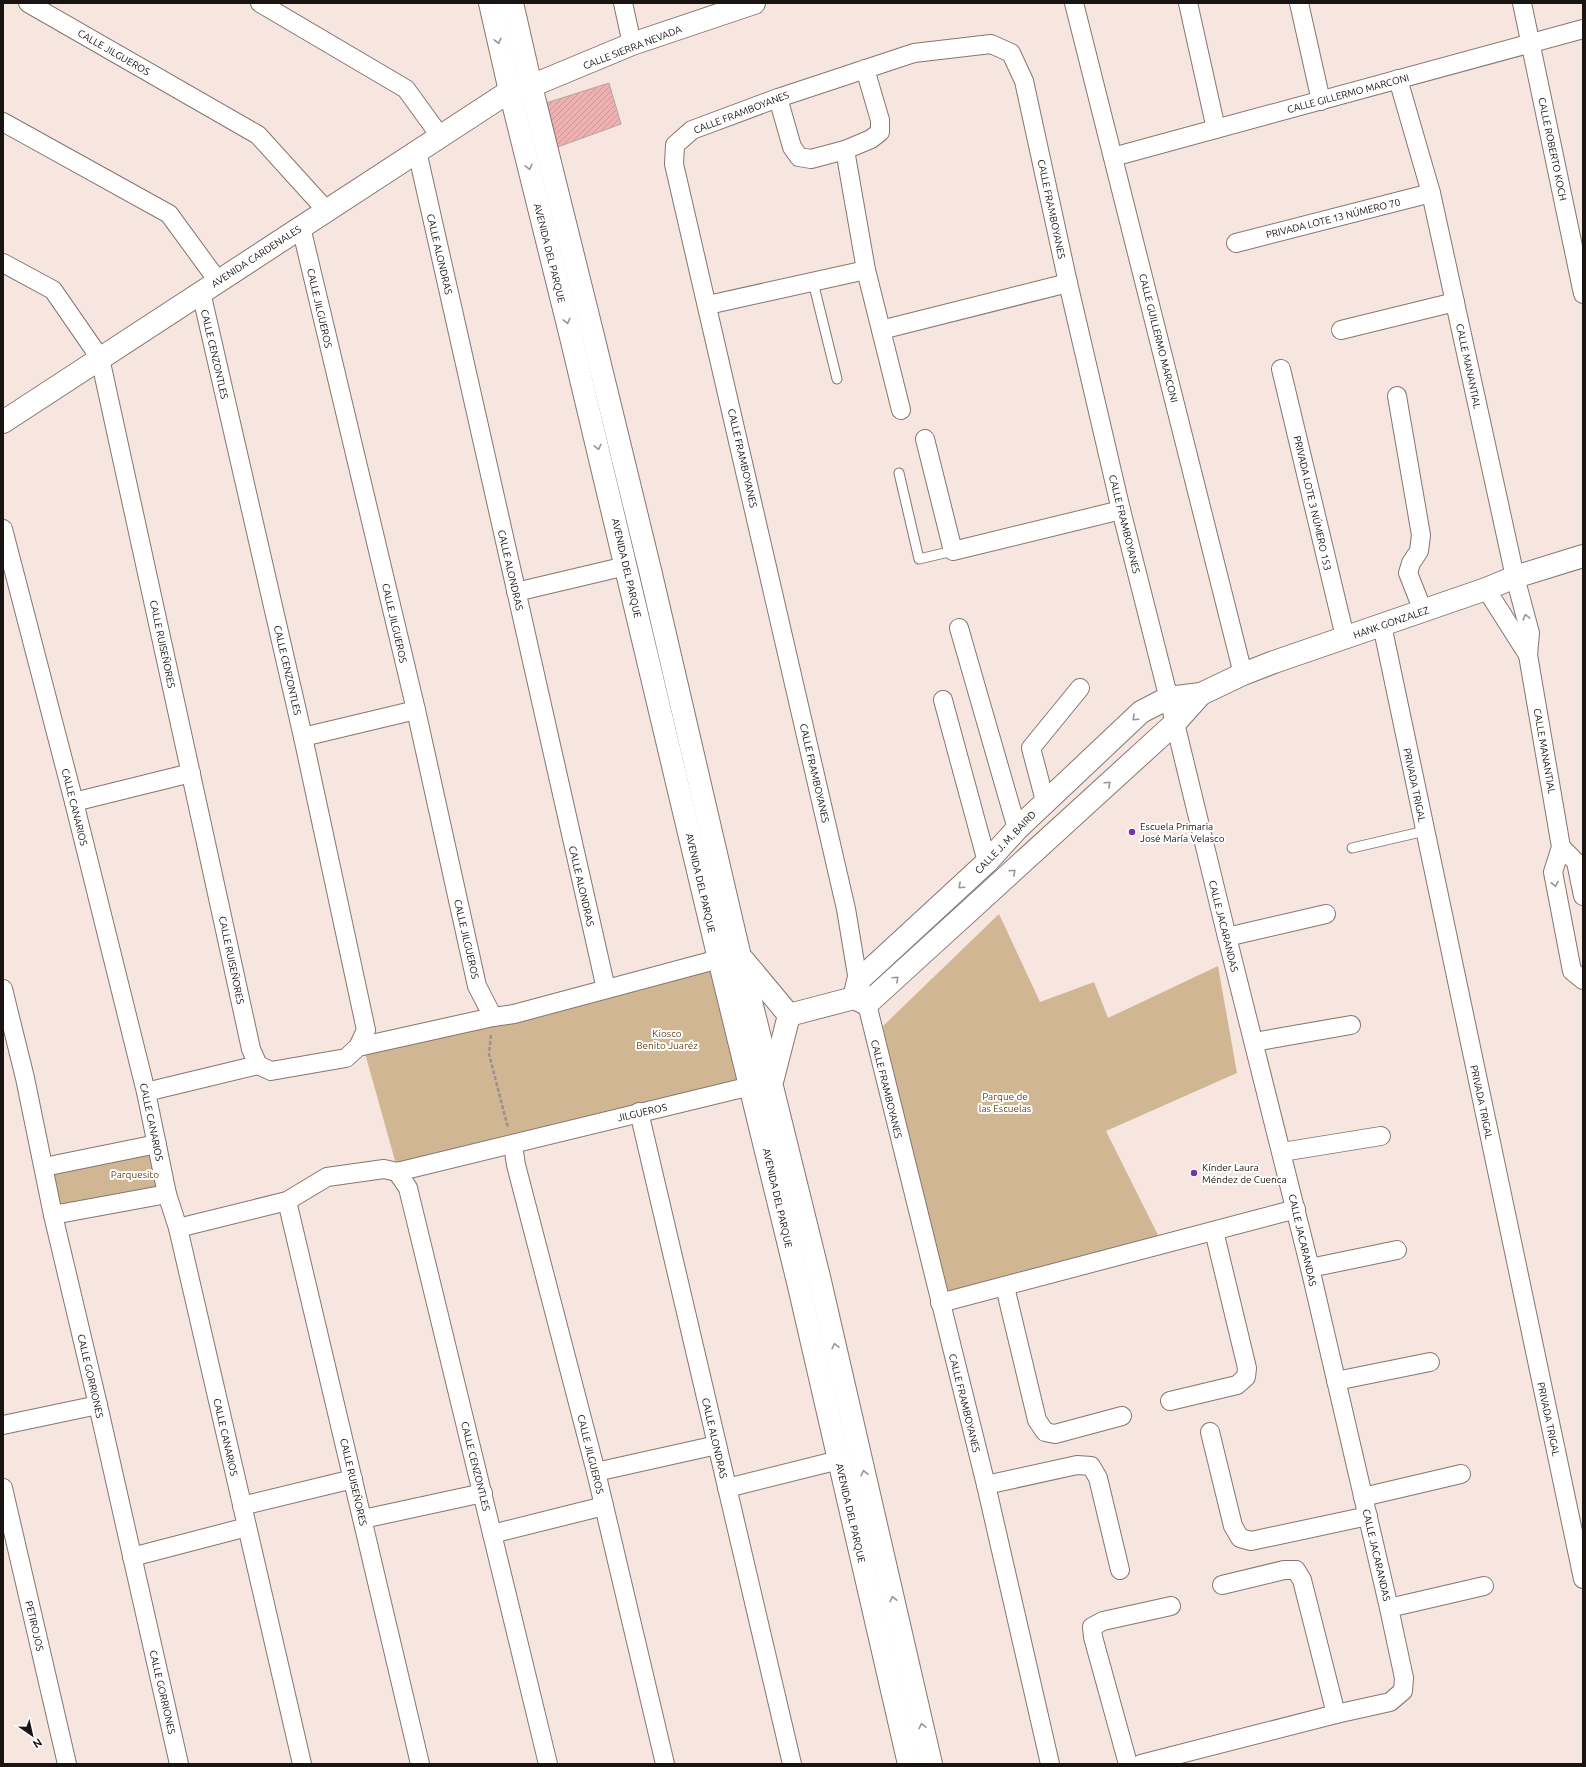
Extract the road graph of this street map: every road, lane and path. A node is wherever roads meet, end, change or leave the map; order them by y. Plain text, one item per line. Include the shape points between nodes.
1 (28, 3) edge
2 (260, 3) edge
3 (490, 3) edge
4 (512, 3) edge
5 (623, 3) edge
6 (754, 3) edge
7 (1074, 3) edge
8 (1188, 3) edge
9 (1299, 3) edge
10 (1522, 3) edge
11 (1583, 29) edge
12 (1531, 43) junction
13 (632, 44) junction
14 (864, 68) junction
15 (1398, 79) junction
16 (531, 86) junction
17 (510, 91) junction
18 (778, 98) junction
19 (1321, 101) junction
20 (3, 122) edge
21 (1216, 129) junction
22 (440, 136) junction
23 (845, 150) junction
24 (417, 151) junction
25 (1113, 157) junction
26 (1431, 193) junction
27 (326, 210) junction
28 (300, 227) junction
29 (1236, 243) dead end
30 (3, 263) edge
31 (866, 270) junction
32 (813, 282) junction
33 (1068, 283) junction
34 (209, 287) junction
35 (1583, 294) edge
36 (1455, 302) junction
37 (708, 305) junction
38 (881, 330) junction
39 (1340, 330) dead end
40 (100, 358) junction
41 (1281, 368) dead end
42 (837, 379) dead end
43 (1397, 396) dead end
44 (901, 410) dead end
45 (3, 422) edge
46 (925, 439) dead end
47 (899, 473) dead end
48 (1121, 510) junction
49 (3, 529) edge
50 (953, 551) junction
51 (1583, 556) edge
52 (626, 566) junction
53 (1515, 577) junction
54 (1486, 589) junction
55 (516, 592) junction
56 (1423, 611) junction
57 (1382, 625) junction
58 (959, 628) dead end
59 (1345, 637) junction
60 (1528, 655) junction
61 (1243, 674) junction
62 (1080, 688) dead end
63 (1201, 694) junction
64 (1168, 698) junction
65 (943, 700) dead end
66 (416, 710) junction
67 (1175, 723) junction
68 (303, 737) junction
69 (191, 773) junction
70 (1045, 801) junction
71 (74, 802) junction
72 (1017, 829) junction
73 (1425, 831) junction
74 (1561, 847) junction
75 (1352, 848) dead end
76 (986, 862) junction
77 (1583, 896) edge
78 (1326, 914) dead end
79 (1227, 937) junction
80 (730, 958) junction
81 (1583, 980) edge
82 (3, 989) edge
83 (606, 989) junction
84 (860, 995) junction
85 (789, 1015) junction
86 (493, 1017) junction
87 (1351, 1025) dead end
88 (1254, 1042) junction
89 (358, 1048) junction
90 (258, 1065) junction
91 (772, 1081) junction
92 (751, 1086) junction
93 (146, 1092) junction
94 (639, 1112) junction
95 (1381, 1136) dead end
96 (157, 1144) junction
97 (513, 1145) junction
98 (1282, 1152) junction
99 (44, 1167) junction
100 (397, 1172) junction
101 (167, 1194) junction
102 (288, 1201) junction
103 (1296, 1209) junction
104 (53, 1215) junction
105 (178, 1228) junction
106 (1214, 1231) junction
107 (1397, 1250) dead end
108 (1310, 1268) junction
109 (1005, 1287) junction
110 (940, 1303) junction
111 (1430, 1362) dead end
112 (1336, 1381) junction
113 (1170, 1401) dead end
114 (98, 1405) junction
115 (1122, 1416) dead end
116 (3, 1425) edge
117 (1210, 1432) dead end
118 (717, 1445) junction
119 (839, 1460) junction
120 (596, 1472) junction
121 (1461, 1474) dead end
122 (353, 1479) junction
123 (986, 1485) junction
124 (3, 1488) edge
125 (727, 1488) junction
126 (483, 1493) junction
127 (1363, 1497) junction
128 (242, 1506) junction
129 (604, 1506) junction
130 (1368, 1516) junction
131 (363, 1519) junction
132 (247, 1528) junction
133 (492, 1534) junction
134 (132, 1556) junction
135 (1120, 1570) dead end
136 (1583, 1579) edge
137 (1222, 1585) dead end
138 (1484, 1586) dead end
139 (1171, 1606) dead end
140 (1389, 1608) junction
141 (1336, 1714) junction
142 (67, 1764) edge
143 (179, 1764) edge
144 (302, 1764) edge
145 (420, 1764) edge
146 (548, 1764) edge
147 (665, 1764) edge
148 (792, 1764) edge
149 (909, 1764) edge
150 (931, 1764) edge
151 (1050, 1764) edge
152 (1128, 1764) edge
153 (1140, 1764) edge

1 - 27 street, CALLE JILGUEROS via 258,135
2 - 22 street via 406,89
3 -> 17 street, AVENIDA DEL PARQUE
4 - 16 street, AVENIDA DEL PARQUE
5 - 13 street
6 - 13 street, CALLE SIERRA NEVADA
7 - 25 street, CALLE GUILLERMO MARCONI
8 - 21 street
9 - 19 street
10 - 12 street, CALLE ROBERTO KOCH
11 - 12 street, CALLE GILLERMO MARCONI
12 - 15 street, CALLE GILLERMO MARCONI
12 - 35 street, CALLE ROBERTO KOCH
13 - 16 street, CALLE SIERRA NEVADA
14 - 18 street, CALLE FRAMBOYANES
14 - 23 street via 880,120 880,132 872,139
14 - 33 street, CALLE FRAMBOYANES via 914,53 991,44 1011,53 1024,81
15 - 19 street, CALLE GILLERMO MARCONI
15 - 26 street, CALLE MANANTIAL
16 - 17 street, CALLE SIERRA NEVADA
16 - 80 street, AVENIDA DEL PARQUE via 598,354
17 - 22 street, AVENIDA CARDENALES
17 -> 52 street, AVENIDA DEL PARQUE
18 - 23 street via 792,147 799,157 811,159
18 - 37 street, CALLE FRAMBOYANES via 692,130 675,144 674,164
19 - 21 street, CALLE GILLERMO MARCONI
20 - 34 street, CALLE CENZONTLES via 169,214
21 - 25 street, CALLE GILLERMO MARCONI
22 - 24 street, AVENIDA CARDENALES
23 - 31 street
24 - 27 street, AVENIDA CARDENALES
24 - 55 street, CALLE ALONDRAS
25 - 61 street, CALLE GUILLERMO MARCONI
26 - 29 street, PRIVADA LOTE 13 NÚMERO 70
26 - 36 street, CALLE MANANTIAL
27 - 28 street, AVENIDA CARDENALES
28 - 34 street, AVENIDA CARDENALES
28 - 66 street, CALLE JILGUEROS
30 - 40 street, CALLE RUISEÑORES via 53,290
31 - 32 street
31 - 38 street
32 - 37 street
32 - 42 lane
33 - 38 street
33 - 48 street, CALLE FRAMBOYANES
34 - 40 street, AVENIDA CARDENALES
34 - 68 street, CALLE CENZONTLES
36 - 39 street
36 - 53 street, CALLE MANANTIAL
37 - 84 street, CALLE FRAMBOYANES via 846,909
38 - 44 street
40 - 45 street, AVENIDA CARDENALES
40 - 69 street, CALLE RUISEÑORES
41 - 59 street, PRIVADA LOTE 3 NÚMERO 153
43 - 56 street via 1421,535 1419,551 1411,563 1408,574
46 - 50 street
47 - 50 lane via 918,559
48 - 50 street
48 - 64 street, CALLE FRAMBOYANES
49 - 71 street, CALLE CANARIOS
51 - 53 street, HANK GONZALEZ
52 - 55 street
52 - 80 street, AVENIDA DEL PARQUE
53 - 54 street, HANK GONZALEZ
60 -> 53 street, CALLE MANANTIAL via 1530,633
54 - 56 street, HANK GONZALEZ
54 - 60 street, CALLE MANANTIAL
55 - 83 street, CALLE ALONDRAS
56 - 57 street, HANK GONZALEZ
57 - 59 street, HANK GONZALEZ
57 - 73 street, PRIVADA TRIGAL
58 - 72 street
59 - 61 street, HANK GONZALEZ
60 - 74 street, CALLE MANANTIAL
61 - 63 street, HANK GONZALEZ
62 - 70 street via 1031,748
63 - 64 street, HANK GONZALEZ
63 - 67 street, HANK GONZALEZ
64 - 67 street, CALLE JACARANDAS
64 -> 70 street, CALLE J. M. BAIRD via 1141,712
65 - 76 street
66 - 68 street
66 - 86 street, CALLE JILGUEROS via 477,986
67 - 79 street, CALLE JACARANDAS
84 -> 67 street, CALLE J. M. BAIRD
68 - 89 street, CALLE CENZONTLES via 366,1030
69 - 71 street
69 - 90 street, CALLE RUISEÑORES via 251,1049
70 - 72 street, CALLE J. M. BAIRD
71 - 93 street, CALLE CANARIOS
72 - 76 street, CALLE J. M. BAIRD
73 - 75 lane
73 - 136 street, PRIVADA TRIGAL
74 - 77 street via 1576,862
74 -> 81 street, CALLE MANANTIAL via 1552,872 1572,971
76 -> 84 street, CALLE J. M. BAIRD
78 - 79 street
79 - 88 street, CALLE JACARANDAS
80 - 83 street
80 - 85 street
80 - 91 street, AVENIDA DEL PARQUE
80 - 92 street, AVENIDA DEL PARQUE
82 - 99 street, CALLE GORRIONES
83 - 86 street via 514,1014
84 - 85 street, CALLE J. M. BAIRD
84 - 110 street, CALLE FRAMBOYANES
85 - 91 street
86 - 89 street
86 - 97 path via 489,1054
87 - 88 street
88 - 98 street, CALLE JACARANDAS
89 - 90 street via 346,1058 279,1070 271,1071
90 - 93 street
91 - 92 street, JILGUEROS
150 -> 91 street, AVENIDA DEL PARQUE
92 - 94 street, JILGUEROS
92 - 119 street, AVENIDA DEL PARQUE
93 - 96 street, CALLE CANARIOS
94 - 97 street, JILGUEROS
94 - 118 street, CALLE ALONDRAS
95 - 98 street
96 - 99 street
96 - 101 street, CALLE CANARIOS
97 - 100 street, JILGUEROS
97 - 120 street, CALLE JILGUEROS via 516,1165
98 - 103 street, CALLE JACARANDAS
99 - 104 street, CALLE GORRIONES
100 - 102 street, JILGUEROS via 384,1169 327,1177
100 - 126 street, CALLE CENZONTLES via 408,1188
101 - 104 street
101 - 105 street, CALLE CANARIOS
102 - 105 street, JILGUEROS
102 - 122 street, CALLE RUISEÑORES
103 - 106 street
103 - 108 street, CALLE JACARANDAS
104 - 114 street, CALLE GORRIONES
105 - 128 street, CALLE CANARIOS
106 - 109 street
106 - 113 street via 1247,1368 1246,1377 1237,1384
107 - 108 street
108 - 112 street, CALLE JACARANDAS
109 - 110 street
109 - 115 street via 1037,1420 1045,1432 1055,1434
110 - 123 street, CALLE FRAMBOYANES
111 - 112 street
112 - 127 street, CALLE JACARANDAS
114 - 116 street
114 - 134 street, CALLE GORRIONES
117 - 130 street via 1233,1526 1240,1538 1251,1541
118 - 120 street
118 - 125 street, CALLE ALONDRAS
119 - 125 street
119 - 149 street, AVENIDA DEL PARQUE
120 - 129 street, CALLE JILGUEROS
121 - 127 street
122 - 128 street
122 - 131 street, CALLE RUISEÑORES
123 - 135 street via 1077,1465 1091,1466 1098,1478
123 - 151 street, CALLE FRAMBOYANES
124 - 142 street, PETIROJOS
125 - 148 street, CALLE ALONDRAS
126 - 131 street
126 - 133 street, CALLE CENZONTLES
127 - 130 street, CALLE JACARANDAS
128 - 132 street, CALLE CANARIOS
129 - 133 street
129 - 147 street, CALLE JILGUEROS
130 - 140 street, CALLE JACARANDAS
131 - 145 street, CALLE RUISEÑORES
132 - 134 street
132 - 144 street, CALLE CANARIOS
133 - 146 street, CALLE CENZONTLES
134 - 143 street, CALLE GORRIONES
137 - 141 street via 1284,1570 1296,1570 1302,1580
138 - 140 street
139 - 152 street via 1103,1621 1092,1627
140 - 141 street, CALLE JACARANDAS via 1404,1678 1402,1691 1390,1702
141 - 153 street

